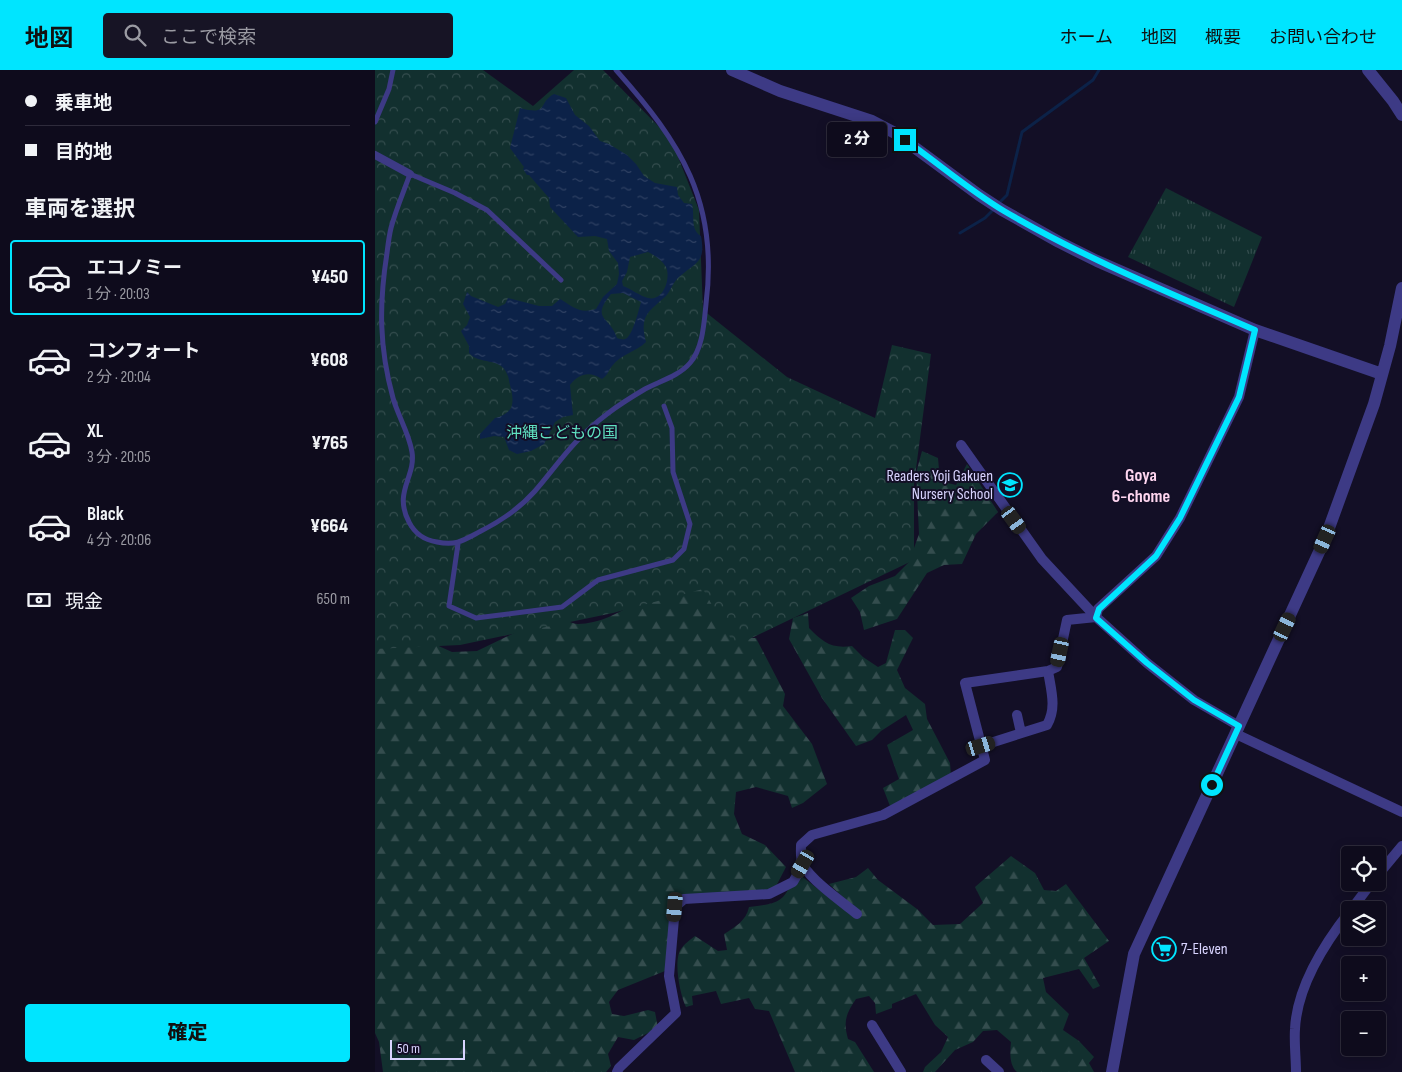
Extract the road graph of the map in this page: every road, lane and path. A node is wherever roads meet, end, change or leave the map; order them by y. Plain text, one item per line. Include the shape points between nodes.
1 (393, 70) edge
2 (616, 70) edge
3 (732, 70) edge
4 (1368, 70) edge
5 (1402, 115) edge
6 (375, 122) edge
7 (375, 155) edge
8 (411, 174) junction
9 (561, 280) dead end
10 (1402, 288) edge
11 (1255, 330) junction
12 (1382, 374) junction
13 (664, 406) dead end
14 (961, 445) dead end
15 (458, 544) junction
16 (1096, 618) junction
17 (1048, 671) junction
18 (1017, 715) dead end
19 (1237, 730) junction
20 (1021, 733) junction
21 (981, 746) junction
22 (1402, 812) edge
23 (1402, 846) edge
24 (803, 864) junction
25 (1386, 865) edge
26 (857, 914) dead end
27 (1341, 924) edge
28 (872, 1025) dead end
29 (986, 1060) dead end
30 (617, 1072) edge
31 (901, 1072) edge
32 (999, 1072) edge
33 (1112, 1072) edge
34 (1296, 1072) edge

1 - 6 lane
2 - 15 lane via 666,131 697,191 709,250 709,286 704,327 696,353 681,372 604,414 517,508
3 - 11 street via 780,91 872,121 895,133 1002,210 1059,242
4 - 5 street
7 - 8 street
8 - 9 lane via 487,210
8 - 15 lane via 391,228 381,288 382,341 393,397 413,455 404,489 405,514 414,532 438,543
10 - 12 street
11 - 12 street
11 - 16 street via 1239,397 1180,518 1156,556 1099,609
12 - 19 street via 1375,404 1325,539
13 - 15 lane via 672,428 673,472 690,524 684,549 673,560 598,580 562,607 476,618 449,606
14 - 16 street via 1041,559
16 - 17 street via 1067,620 1057,667
16 - 19 street via 1147,663
17 - 20 street via 1053,702 1051,718 1047,725
17 - 21 street via 965,683
18 - 20 street
19 - 22 street
19 - 33 street via 1134,954
20 - 21 street
21 - 24 street via 985,760 883,815 811,835 801,845
23 - 25 street
24 - 26 street via 814,878
24 - 30 street via 793,882 769,894 684,899 675,907 669,976 676,1013
27 - 34 street via 1310,974 1297,1009 1294,1030
28 - 31 street
29 - 32 street

